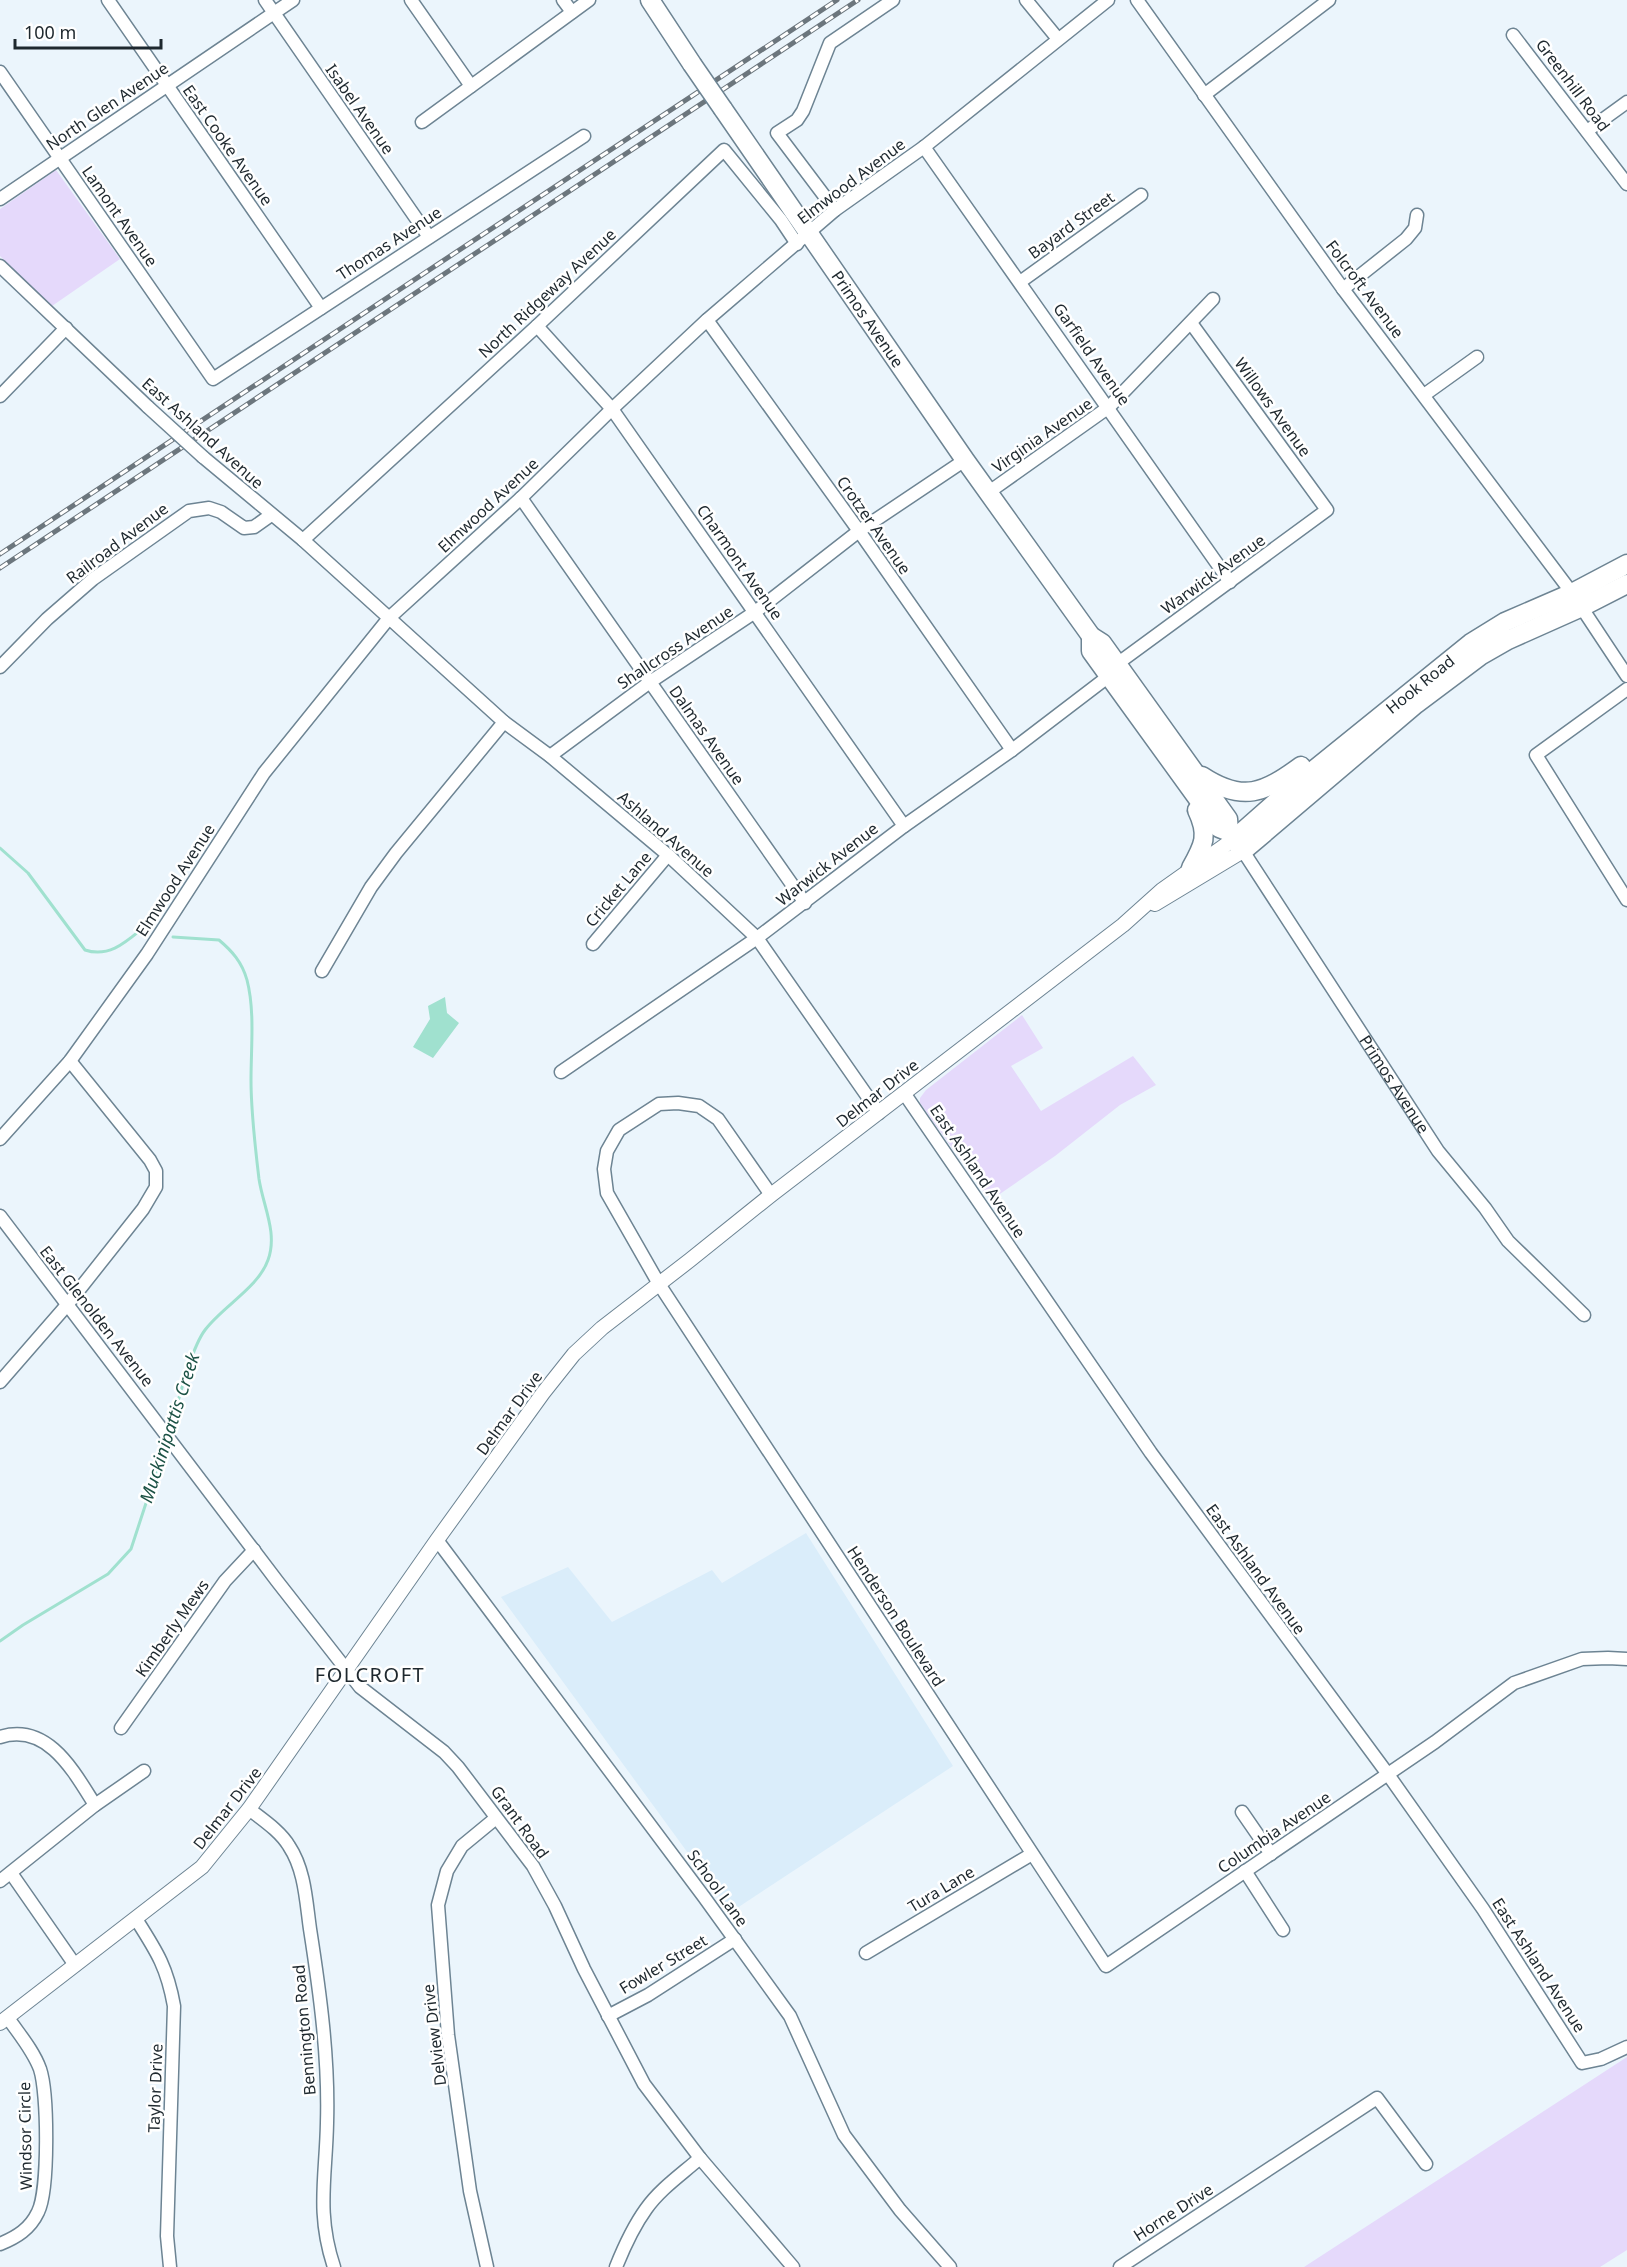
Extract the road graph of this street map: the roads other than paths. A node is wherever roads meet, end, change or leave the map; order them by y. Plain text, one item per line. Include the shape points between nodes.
1 (108, 0) edge
2 (265, 0) edge
3 (292, 0) edge
4 (411, 0) edge
5 (563, 0) edge
6 (590, 0) edge
7 (650, 0) edge
8 (893, 0) edge
9 (1026, 0) edge
10 (1108, 0) edge
11 (1137, 0) edge
12 (1329, 0) edge
13 (572, 12) junction
14 (274, 13) junction
15 (1513, 35) dead end
16 (1058, 39) junction
17 (0, 72) edge
18 (166, 85) junction
19 (471, 86) junction
20 (1204, 95) junction
21 (1627, 102) edge
22 (422, 122) dead end
23 (1587, 131) junction
24 (584, 136) dead end
25 (924, 147) junction
26 (60, 158) junction
27 (1627, 184) edge
28 (1141, 195) dead end
29 (0, 199) edge
30 (835, 210) junction
31 (1417, 215) dead end
32 (429, 237) junction
33 (803, 239) junction
34 (0, 266) edge
35 (1020, 282) junction
36 (1343, 289) junction
37 (1213, 299) dead end
38 (321, 308) junction
39 (707, 320) junction
40 (1191, 323) junction
41 (537, 326) junction
42 (66, 328) junction
43 (1477, 357) dead end
44 (213, 379) joint
45 (1425, 395) junction
46 (0, 396) edge
47 (1109, 407) junction
48 (612, 409) junction
49 (965, 460) junction
50 (989, 492) junction
51 (521, 498) junction
52 (1327, 510) joint
53 (271, 515) junction
54 (859, 531) junction
55 (303, 540) junction
56 (1627, 564) edge
57 (1230, 582) junction
58 (1627, 584) edge
59 (1577, 600) junction
60 (756, 612) junction
61 (389, 618) junction
62 (0, 667) edge
63 (1113, 670) junction
64 (1627, 676) edge
65 (650, 682) junction
66 (1627, 689) edge
67 (504, 722) junction
68 (1357, 734) junction
69 (1012, 750) junction
70 (550, 756) junction
71 (1188, 775) junction
72 (904, 826) junction
73 (1235, 841) junction
74 (668, 855) junction
75 (1191, 868) junction
76 (1627, 900) edge
77 (805, 903) junction
78 (1139, 912) junction
79 (757, 938) junction
80 (593, 944) dead end
81 (322, 971) dead end
82 (70, 1060) junction
83 (561, 1072) dead end
84 (904, 1093) junction
85 (879, 1113) junction
86 (0, 1139) edge
87 (771, 1195) junction
88 (0, 1216) edge
89 (659, 1284) junction
90 (67, 1305) junction
91 (1584, 1315) dead end
92 (0, 1382) edge
93 (168, 1436) joint
94 (437, 1540) junction
95 (254, 1550) junction
96 (1627, 1659) edge
97 (346, 1670) junction
98 (121, 1728) dead end
99 (0, 1737) edge
100 (144, 1771) dead end
101 (1387, 1773) junction
102 (95, 1805) junction
103 (249, 1809) junction
104 (1242, 1812) dead end
105 (496, 1818) junction
106 (1032, 1854) junction
107 (1271, 1854) junction
108 (1245, 1871) junction
109 (11, 1873) junction
110 (0, 1881) edge
111 (136, 1919) junction
112 (1283, 1930) dead end
113 (735, 1939) junction
114 (866, 1953) dead end
115 (75, 1965) junction
116 (1106, 1966) joint
117 (608, 2016) junction
118 (4, 2020) edge
119 (1627, 2047) edge
120 (700, 2158) junction
121 (1426, 2164) dead end
122 (0, 2244) edge
123 (170, 2267) edge
124 (334, 2267) edge
125 (487, 2267) edge
126 (616, 2267) edge
127 (793, 2267) edge
128 (950, 2267) edge
129 (1120, 2267) edge

1 - 18 street, East Cooke Avenue
2 - 14 street, Isabel Avenue
3 - 14 street, North Glen Avenue
4 - 19 street
5 - 13 street
6 - 13 street
7 - 33 main road, Primos Avenue, bridge
8 - 30 street via 830,43 803,111 777,133
9 - 16 street
10 - 16 street, Elmwood Avenue
11 - 20 street, Folcroft Avenue
12 - 20 street
13 - 19 street
14 - 18 street, North Glen Avenue
14 - 32 street, Isabel Avenue
15 - 23 street, Greenhill Road
16 - 25 street, Elmwood Avenue
17 - 26 street, Lamont Avenue
18 - 26 street, North Glen Avenue
18 - 38 street, East Cooke Avenue
19 - 22 street
20 - 36 street, Folcroft Avenue
21 - 23 street
23 - 27 street, Greenhill Road
24 - 32 street, Thomas Avenue
25 - 30 street, Elmwood Avenue
25 - 35 street, Garfield Avenue
26 - 29 street, North Glen Avenue
26 - 44 street, Lamont Avenue
28 - 35 street, Bayard Street
30 - 33 street, Elmwood Avenue
31 - 36 street via 1415,228 1406,239
32 - 38 street, Thomas Avenue
33 - 39 street, Elmwood Avenue
33 - 41 street, North Ridgeway Avenue via 781,220 724,150
33 - 49 main road, Primos Avenue
34 - 42 street, East Ashland Avenue
35 - 47 street, Garfield Avenue
36 - 45 street, Folcroft Avenue
37 - 40 street, Virginia Avenue
38 - 44 street, Thomas Avenue
39 - 48 street, Elmwood Avenue
39 - 54 street, Crotzer Avenue
40 - 47 street, Virginia Avenue
40 - 52 street, Willows Avenue
41 - 48 street, Charmont Avenue
41 - 55 street, North Ridgeway Avenue
42 - 46 street
42 - 53 street, East Ashland Avenue, bridge via 202,457
43 - 45 street
45 - 59 street, Folcroft Avenue
47 - 50 street, Virginia Avenue
47 - 57 street, Garfield Avenue
48 - 51 street, Elmwood Avenue
48 - 60 street, Charmont Avenue
49 - 50 main road, Primos Avenue
49 - 54 street, Shallcross Avenue
50 - 63 main road, Primos Avenue via 1091,636 1091,651
51 - 61 street, Elmwood Avenue
51 - 65 street, Dalmas Avenue
52 - 57 street, Warwick Avenue
53 - 55 street, East Ashland Avenue
53 - 62 street, Railroad Avenue via 255,527 244,528 209,508 189,511 93,579
54 - 60 street, Shallcross Avenue
54 - 69 street, Crotzer Avenue
55 - 61 street, East Ashland Avenue
56 - 59 main road, Hook Road
57 - 63 street, Warwick Avenue
58 - 59 main road, Hook Road
59 - 64 street, Folcroft Avenue
59 - 68 main road, Hook Road via 1505,622 1471,642
59 - 73 main road, Hook Road via 1480,656
60 - 65 street, Shallcross Avenue
60 - 72 street, Charmont Avenue
61 - 67 street, Ashland Avenue
61 - 82 street, Elmwood Avenue via 264,772 147,954
63 - 69 street, Warwick Avenue
63 - 71 main road, Primos Avenue
65 - 70 street, Shallcross Avenue
65 - 77 street, Dalmas Avenue
66 - 76 street via 1536,755
67 - 70 street, Ashland Avenue
67 - 81 street via 371,887
68 - 71 main road via 1317,754 1261,791 1233,792
68 - 73 main road, Hook Road via 1273,803
69 - 72 street, Warwick Avenue
70 - 74 street, Ashland Avenue
71 - 73 main road, Primos Avenue via 1219,828
71 - 75 main road via 1205,831 1202,849
72 - 77 street, Warwick Avenue
73 - 75 street, Delmar Drive
73 - 78 street, Delmar Drive
73 - 91 street, Primos Avenue via 1437,1151 1508,1241
74 - 79 street, Ashland Avenue
74 - 80 street, Cricket Lane
75 - 78 street, Delmar Drive
77 - 79 street, Warwick Avenue
78 - 84 street, Delmar Drive
79 - 83 street, Warwick Avenue
79 - 85 street, Ashland Avenue
82 - 86 street, Elmwood Avenue
82 - 90 street via 150,1160 156,1171 156,1187
84 - 85 street, Delmar Drive
84 - 101 street, East Ashland Avenue via 1150,1453
85 - 87 street, Delmar Drive
87 - 89 street, Delmar Drive
87 - 89 street, Henderson Boulevard via 718,1119 699,1106 659,1104 619,1130 607,1151 607,1193
88 - 90 street, East Glenolden Avenue
89 - 94 street, Delmar Drive via 574,1354
89 - 106 street, Henderson Boulevard
90 - 92 street
90 - 93 street, East Glenolden Avenue
93 - 95 street, Grant Road
94 - 97 street, Delmar Drive
94 - 113 street, School Lane
95 - 97 street, Grant Road
95 - 98 street, Kimberly Mews via 225,1581
96 - 101 street, Columbia Avenue via 1582,1659 1514,1683
97 - 103 street, Delmar Drive
97 - 105 street, Grant Road via 360,1687 444,1752
99 - 102 street via 21,1735 47,1743 68,1764
100 - 102 street
101 - 107 street, Columbia Avenue
101 - 119 street, East Ashland Avenue via 1483,1909 1582,2063
102 - 109 street
103 - 111 street, Delmar Drive via 202,1867
103 - 124 street, Bennington Road via 289,1845 300,1868 315,1956 327,2073 321,2198
104 - 107 street
105 - 117 street, Grant Road via 532,1866 555,1906
105 - 125 street, Delview Drive via 462,1846 447,1871 438,1905 448,2035 470,2192
106 - 114 street, Tura Lane
106 - 116 street, Henderson Boulevard
107 - 108 street, Columbia Avenue
108 - 112 street
108 - 116 street, Columbia Avenue
109 - 110 street
109 - 115 street
111 - 115 street, Delmar Drive
111 - 123 street, Taylor Drive via 162,1961 174,2006 167,2236
113 - 117 street, Fowler Street
113 - 128 street, School Lane via 790,2016 844,2135 900,2210
115 - 118 street, Delmar Drive
117 - 120 street, Grant Road via 644,2084
118 - 122 street, Windsor Circle via 29,2048 41,2073 45,2170 43,2197 35,2216 26,2230
120 - 126 street via 646,2208
120 - 127 street, Grant Road
121 - 129 street, Horne Drive via 1377,2098

